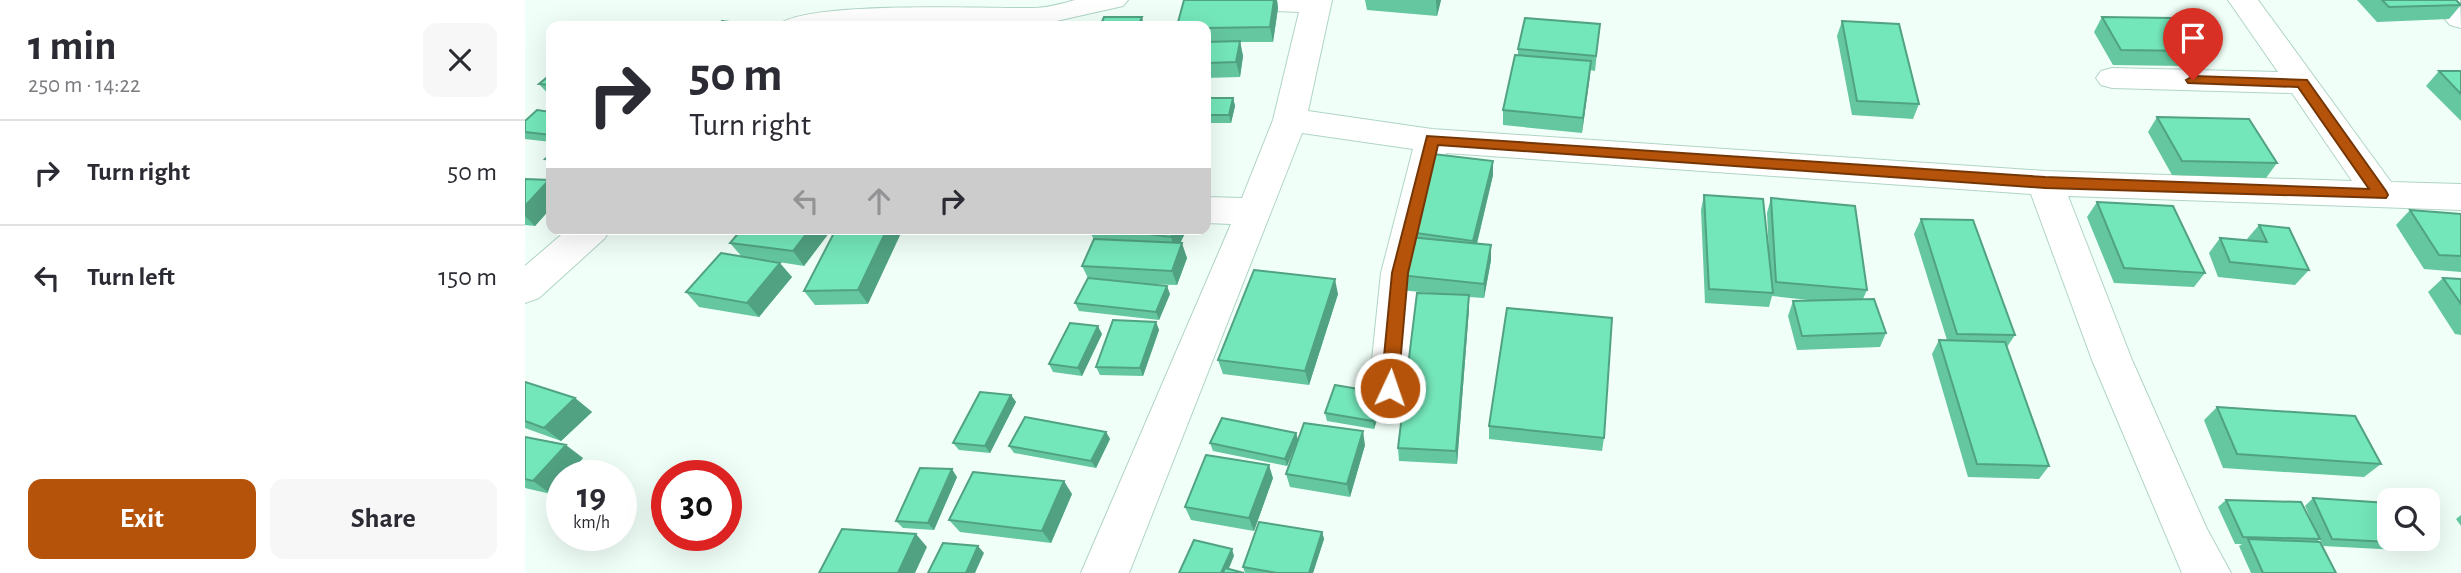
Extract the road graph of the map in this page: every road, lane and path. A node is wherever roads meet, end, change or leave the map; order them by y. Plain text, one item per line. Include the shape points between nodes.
1 (1113, 0) edge
2 (1231, 0) edge
3 (2243, 0) edge
4 (2444, 0) edge
5 (1316, 2) edge
6 (2461, 19) edge
7 (808, 21) edge
8 (2112, 78) dead end
9 (2302, 83) junction
10 (1290, 120) junction
11 (1432, 140) junction
12 (2045, 183) junction
13 (2381, 195) junction
14 (2461, 198) edge
15 (1211, 210) edge
16 (1255, 212) junction
17 (584, 235) edge
18 (525, 288) edge
19 (1390, 388) dead end
20 (1105, 573) edge
21 (2207, 573) edge

1 - 7 street via 1044,16 868,14
2 - 5 street
3 - 9 street
4 - 6 street
5 - 10 street
8 - 9 street
9 - 13 street
10 - 11 street
10 - 16 street
11 - 12 street
11 - 19 street via 1400,273
12 - 13 street
12 - 21 street via 2112,360
13 - 14 street
15 - 16 street
16 - 20 street
17 - 18 street

